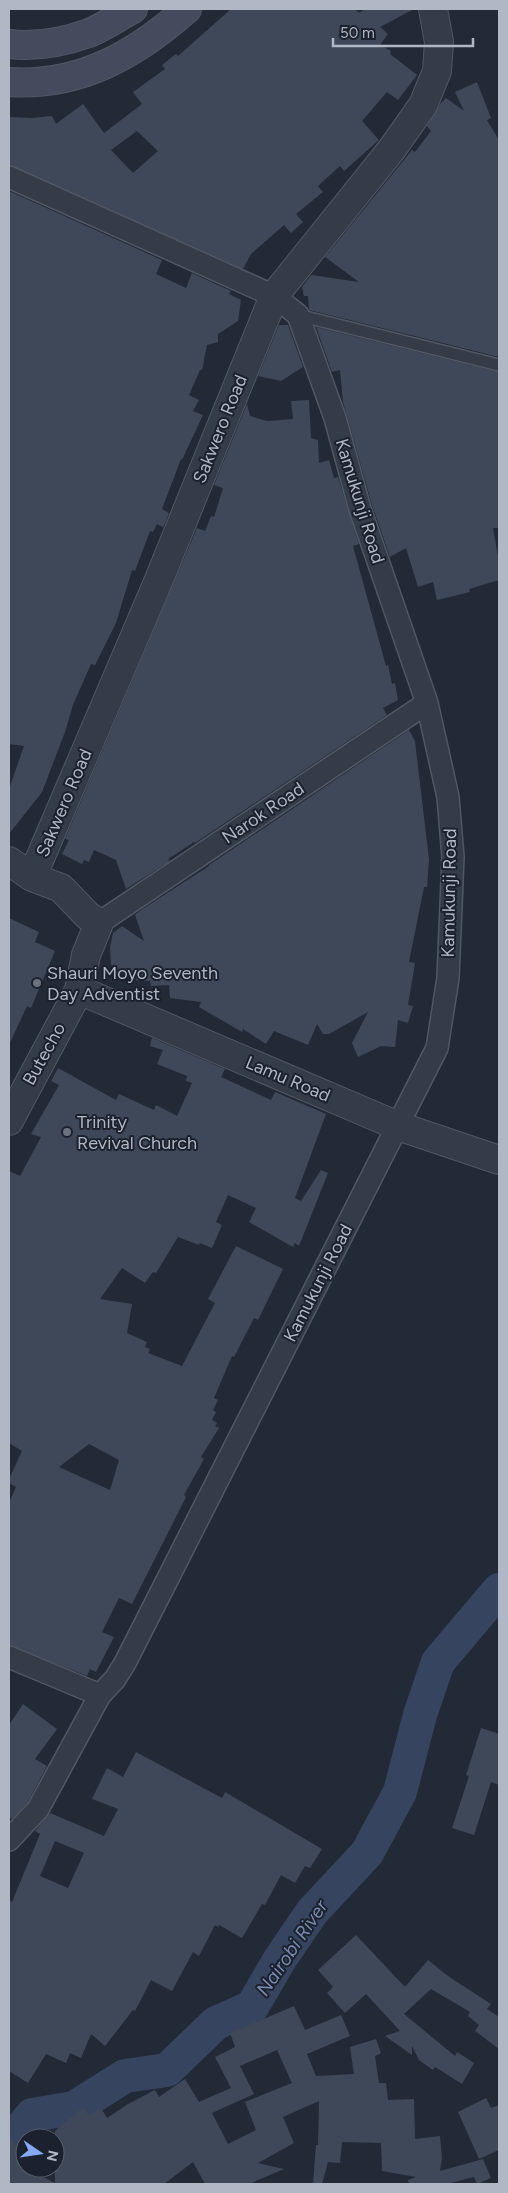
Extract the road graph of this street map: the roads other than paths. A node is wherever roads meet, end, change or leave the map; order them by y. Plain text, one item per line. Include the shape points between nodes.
1 (133, 9) edge
2 (187, 9) edge
3 (433, 9) edge
4 (9, 44) edge
5 (9, 82) edge
6 (9, 177) edge
7 (274, 296) junction
8 (298, 315) junction
9 (499, 365) edge
10 (427, 703) junction
11 (9, 861) edge
12 (32, 877) junction
13 (99, 923) junction
14 (79, 990) junction
15 (16, 1088) edge
16 (9, 1121) edge
17 (398, 1126) junction
18 (499, 1160) edge
19 (9, 1657) edge
20 (100, 1695) junction
21 (9, 1840) edge

1 - 4 main road via 90,33 58,42
2 - 5 main road via 138,46 95,69 62,80
3 - 7 street, Sakwero Road via 439,42 437,71 424,105
6 - 7 street
7 - 8 street
7 - 12 street, Sakwero Road via 158,582
8 - 9 lane
8 - 10 street, Kamukunji Road via 335,418 360,509
10 - 13 street, Narok Road
10 - 17 street, Kamukunji Road via 448,797 453,857 448,978 437,1048
11 - 12 street
12 - 13 street via 61,888
13 - 14 street, Butecho via 86,955
14 - 15 street, Butecho
14 - 17 street, Lamu Road
15 - 16 street, Butecho
17 - 18 street, Lamu Road
17 - 20 street, Kamukunji Road via 116,1679
19 - 20 street
20 - 21 street, Kamukunji Road via 38,1809

